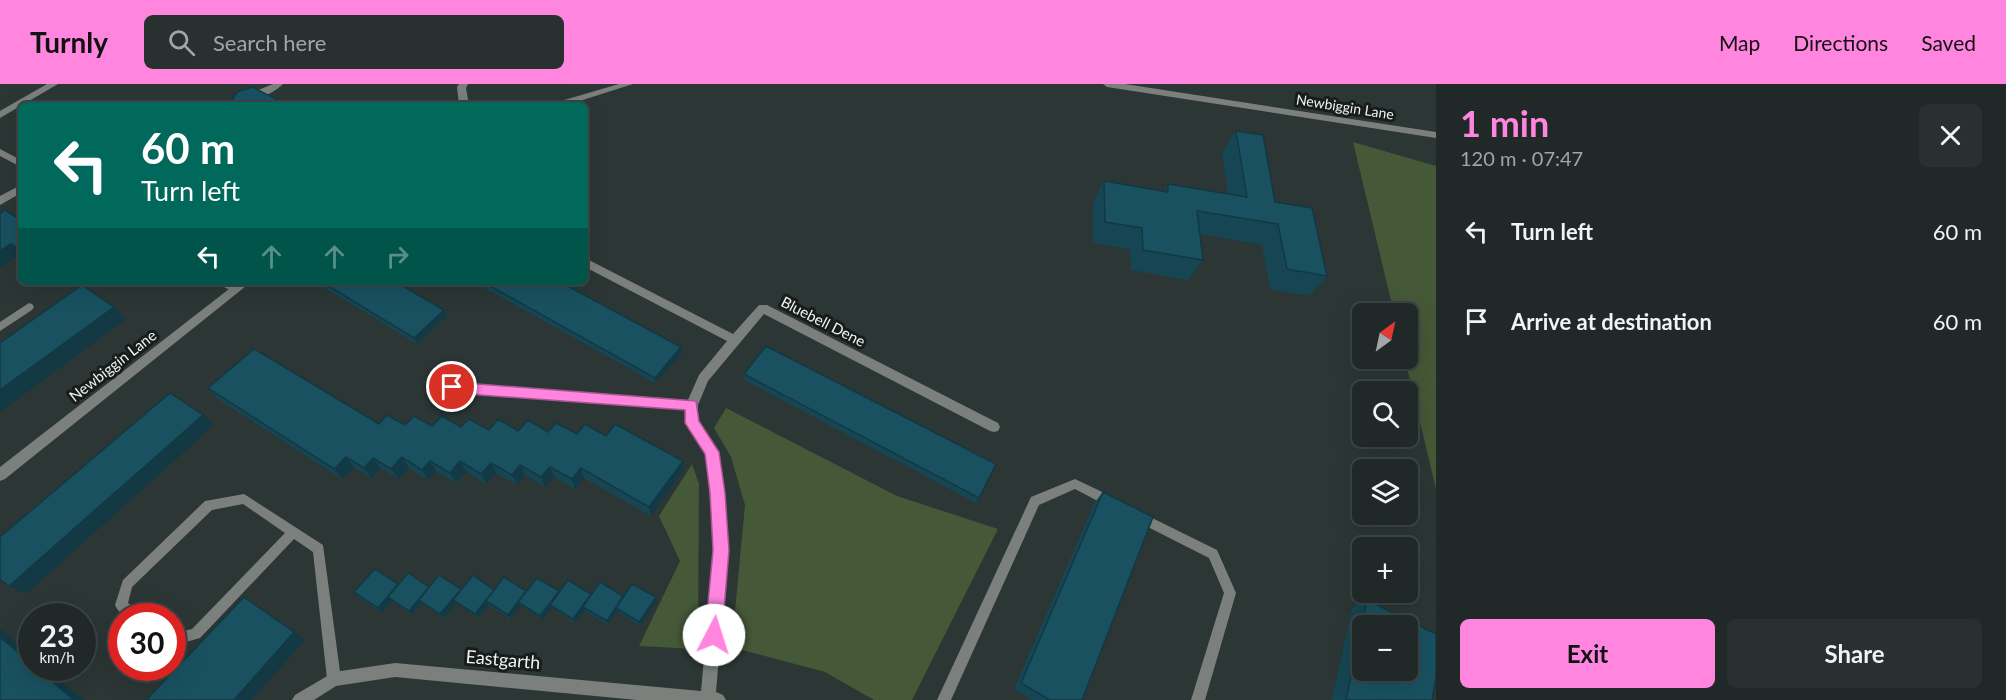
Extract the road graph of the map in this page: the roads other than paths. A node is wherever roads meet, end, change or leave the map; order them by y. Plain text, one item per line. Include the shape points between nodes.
1 (54, 84) edge
2 (279, 84) edge
3 (464, 84) edge
4 (629, 84) edge
5 (1107, 84) edge
6 (23, 102) edge
7 (234, 102) edge
8 (464, 102) edge
9 (567, 102) edge
10 (18, 105) edge
11 (0, 115) edge
12 (1436, 135) edge
13 (0, 152) edge
14 (18, 162) edge
15 (18, 190) edge
16 (0, 201) edge
17 (588, 264) edge
18 (241, 286) edge
19 (29, 307) dead end
20 (0, 327) edge
21 (735, 340) junction
22 (452, 387) dead end
23 (692, 405) junction
24 (994, 427) dead end
25 (0, 475) edge
26 (293, 532) junction
27 (122, 603) edge
28 (186, 636) edge
29 (334, 679) junction
30 (713, 699) edge
31 (300, 700) edge
32 (944, 700) edge
33 (1198, 700) edge

1 - 6 street
2 - 7 street
3 - 8 street
4 - 9 street
5 - 12 street, Newbiggin Lane
10 - 11 street
13 - 14 street
15 - 16 street
17 - 21 street
18 - 25 street, Newbiggin Lane
19 - 20 lane
21 - 23 street via 703,378
21 - 24 street, Bluebell Dene via 763,308
22 - 23 street
23 - 30 street, Eastgarth via 692,423 712,452 721,550
26 - 27 lane via 243,499 209,505 127,584
26 - 28 lane via 196,634
26 - 29 lane via 319,549
29 - 30 street, Eastgarth via 395,670
29 - 31 street, Eastgarth
32 - 33 lane via 1035,501 1075,484 1213,554 1230,592

